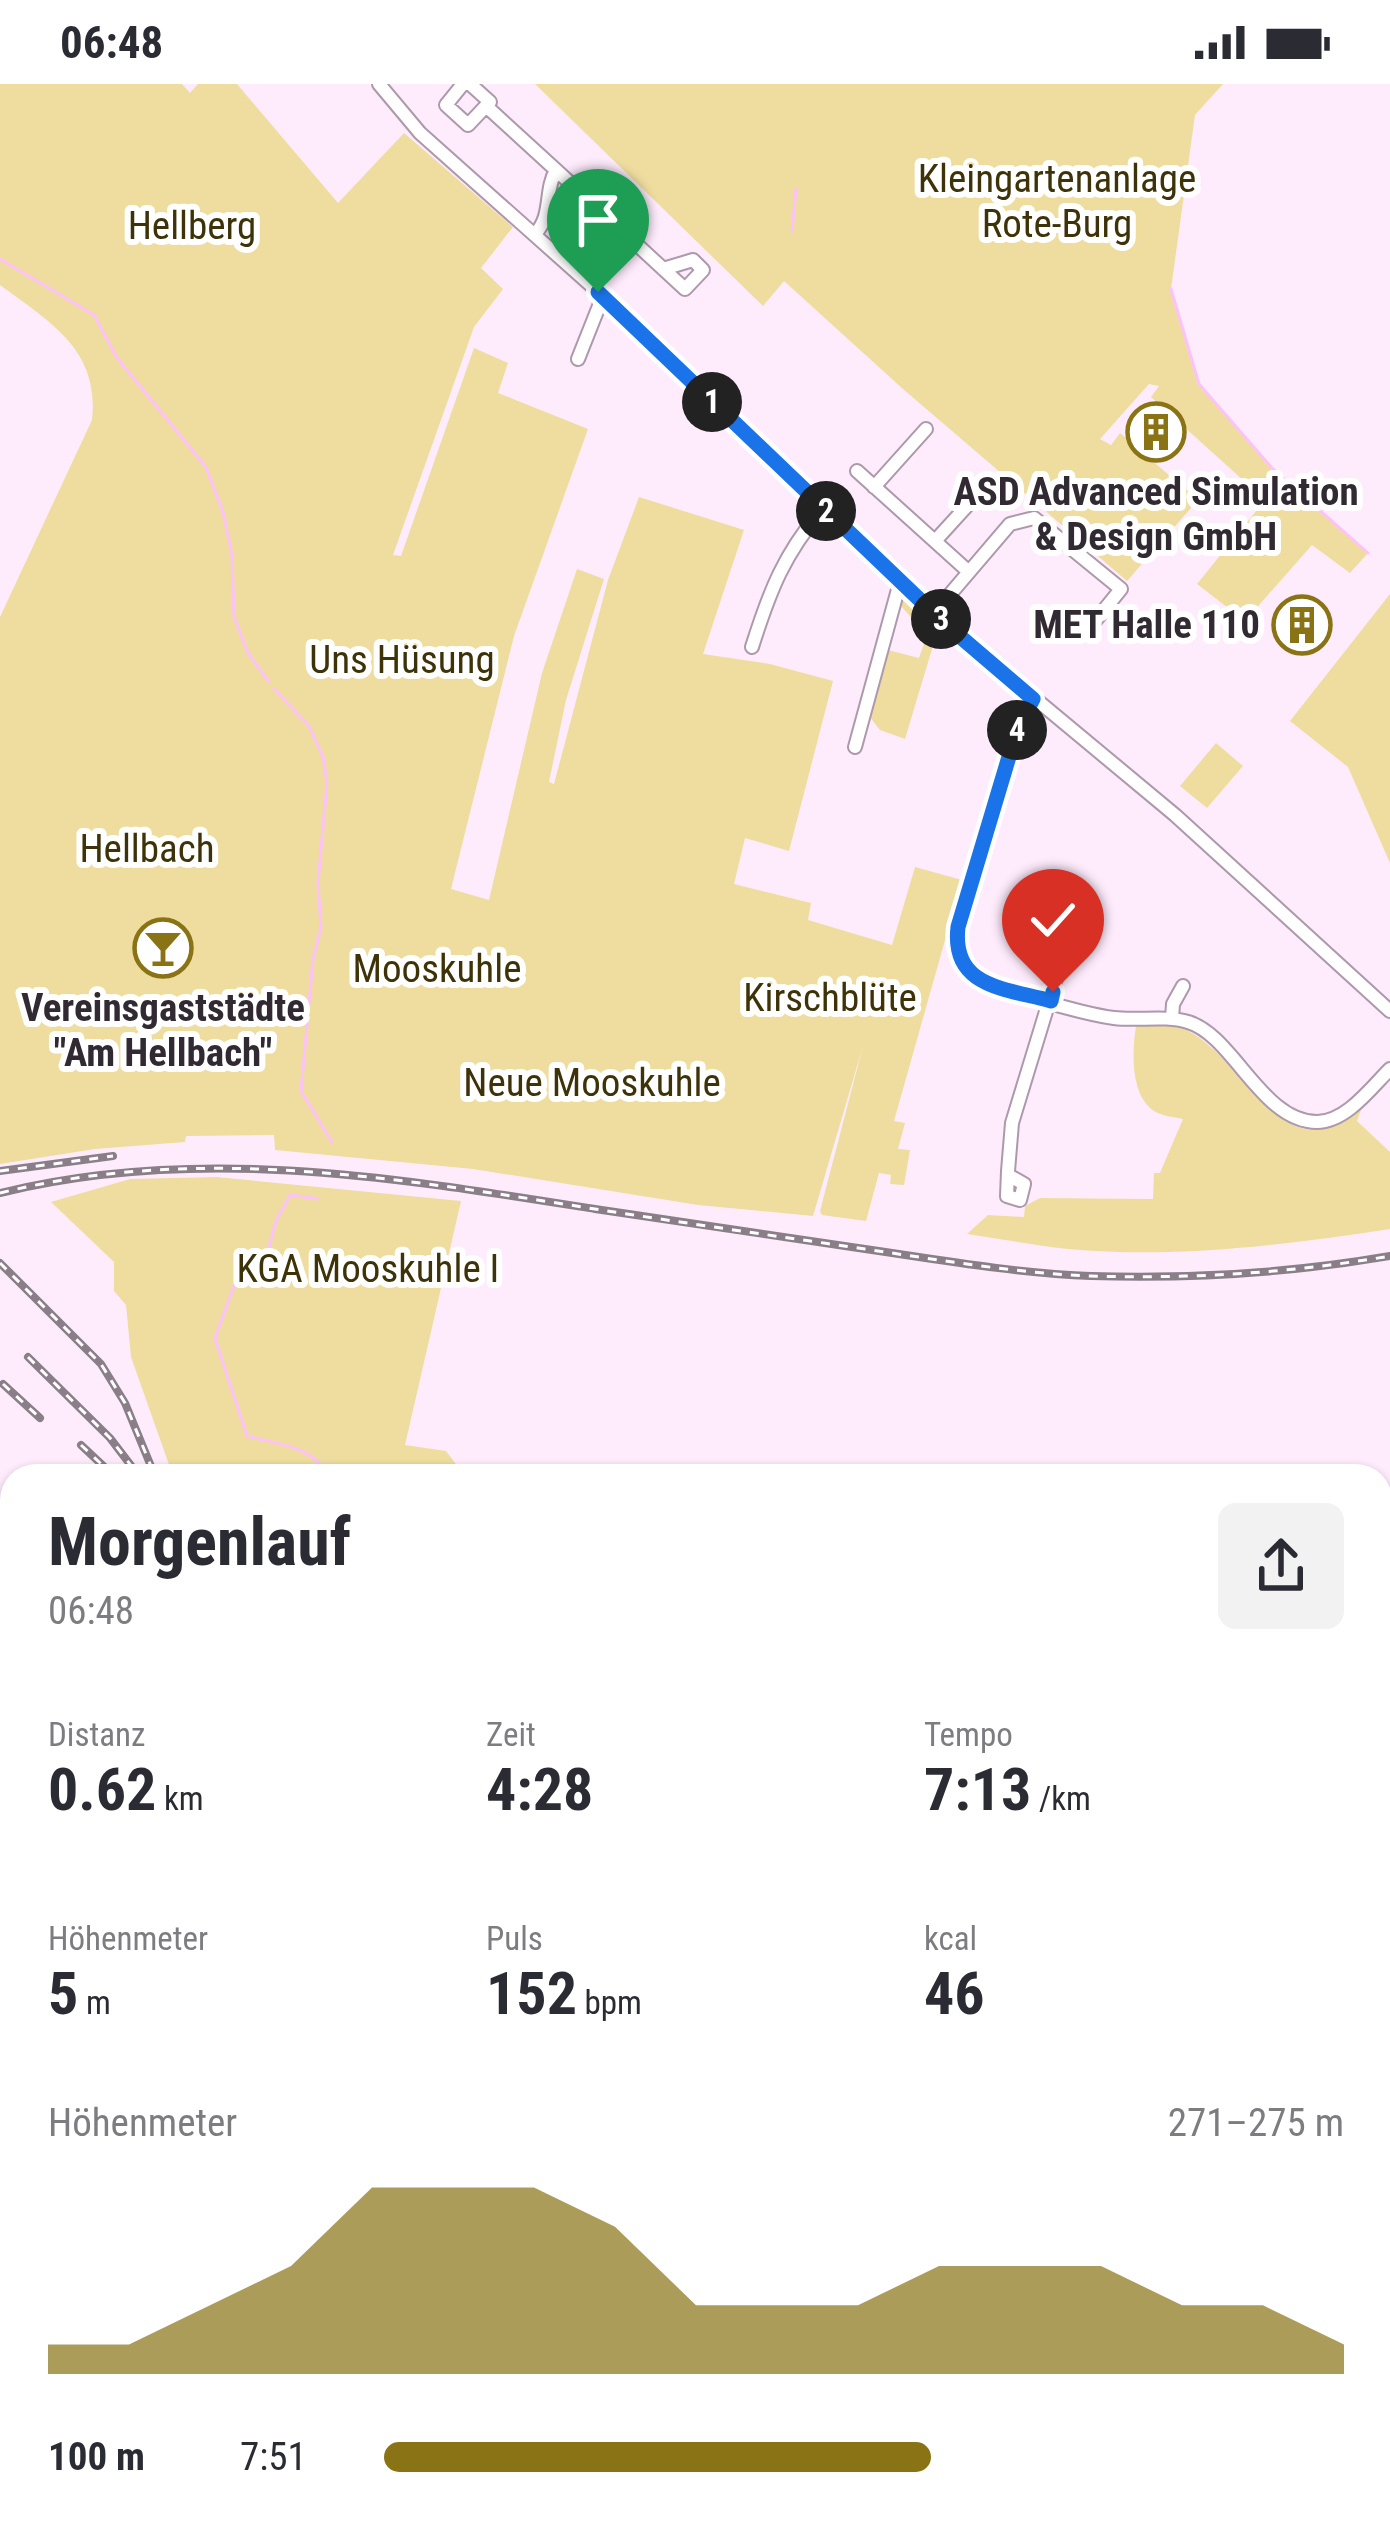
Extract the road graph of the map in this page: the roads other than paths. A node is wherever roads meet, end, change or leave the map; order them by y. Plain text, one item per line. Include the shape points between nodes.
1 (379, 84) edge
2 (467, 84) edge
3 (486, 106) junction
4 (556, 170) junction
5 (535, 234) junction
6 (663, 269) dead end
7 (603, 296) junction
8 (578, 359) dead end
9 (926, 429) dead end
10 (857, 471) dead end
11 (986, 485) dead end
12 (874, 487) junction
13 (823, 508) junction
14 (935, 541) junction
15 (969, 572) junction
16 (900, 582) junction
17 (934, 613) junction
18 (1091, 626) dead end
19 (752, 646) dead end
20 (1033, 699) junction
21 (855, 747) dead end
22 (1083, 890) dead end
23 (1183, 986) dead end
24 (1051, 1001) junction
25 (1390, 1011) edge
26 (1172, 1019) junction
27 (1390, 1069) edge
28 (1008, 1175) dead end

1 - 5 street
2 - 3 street
2 - 3 street via 446,106 468,125
3 - 4 street
4 - 5 street via 546,220
4 - 6 street
5 - 7 street
7 - 8 street
7 - 13 street
9 - 12 street
10 - 12 street
11 - 14 street
12 - 14 street
13 - 16 street
13 - 19 street via 773,580
14 - 15 street
15 - 17 street
15 - 18 street via 1010,524 1034,518 1120,590
16 - 17 street
16 - 21 street
17 - 20 street
20 - 24 street via 1017,730 956,947 972,976
20 - 25 street via 1175,814
22 - 24 street
23 - 26 street
24 - 26 street via 1115,1018
24 - 28 street via 1012,1123
26 - 27 street via 1203,1030 1280,1107 1307,1121 1341,1114

